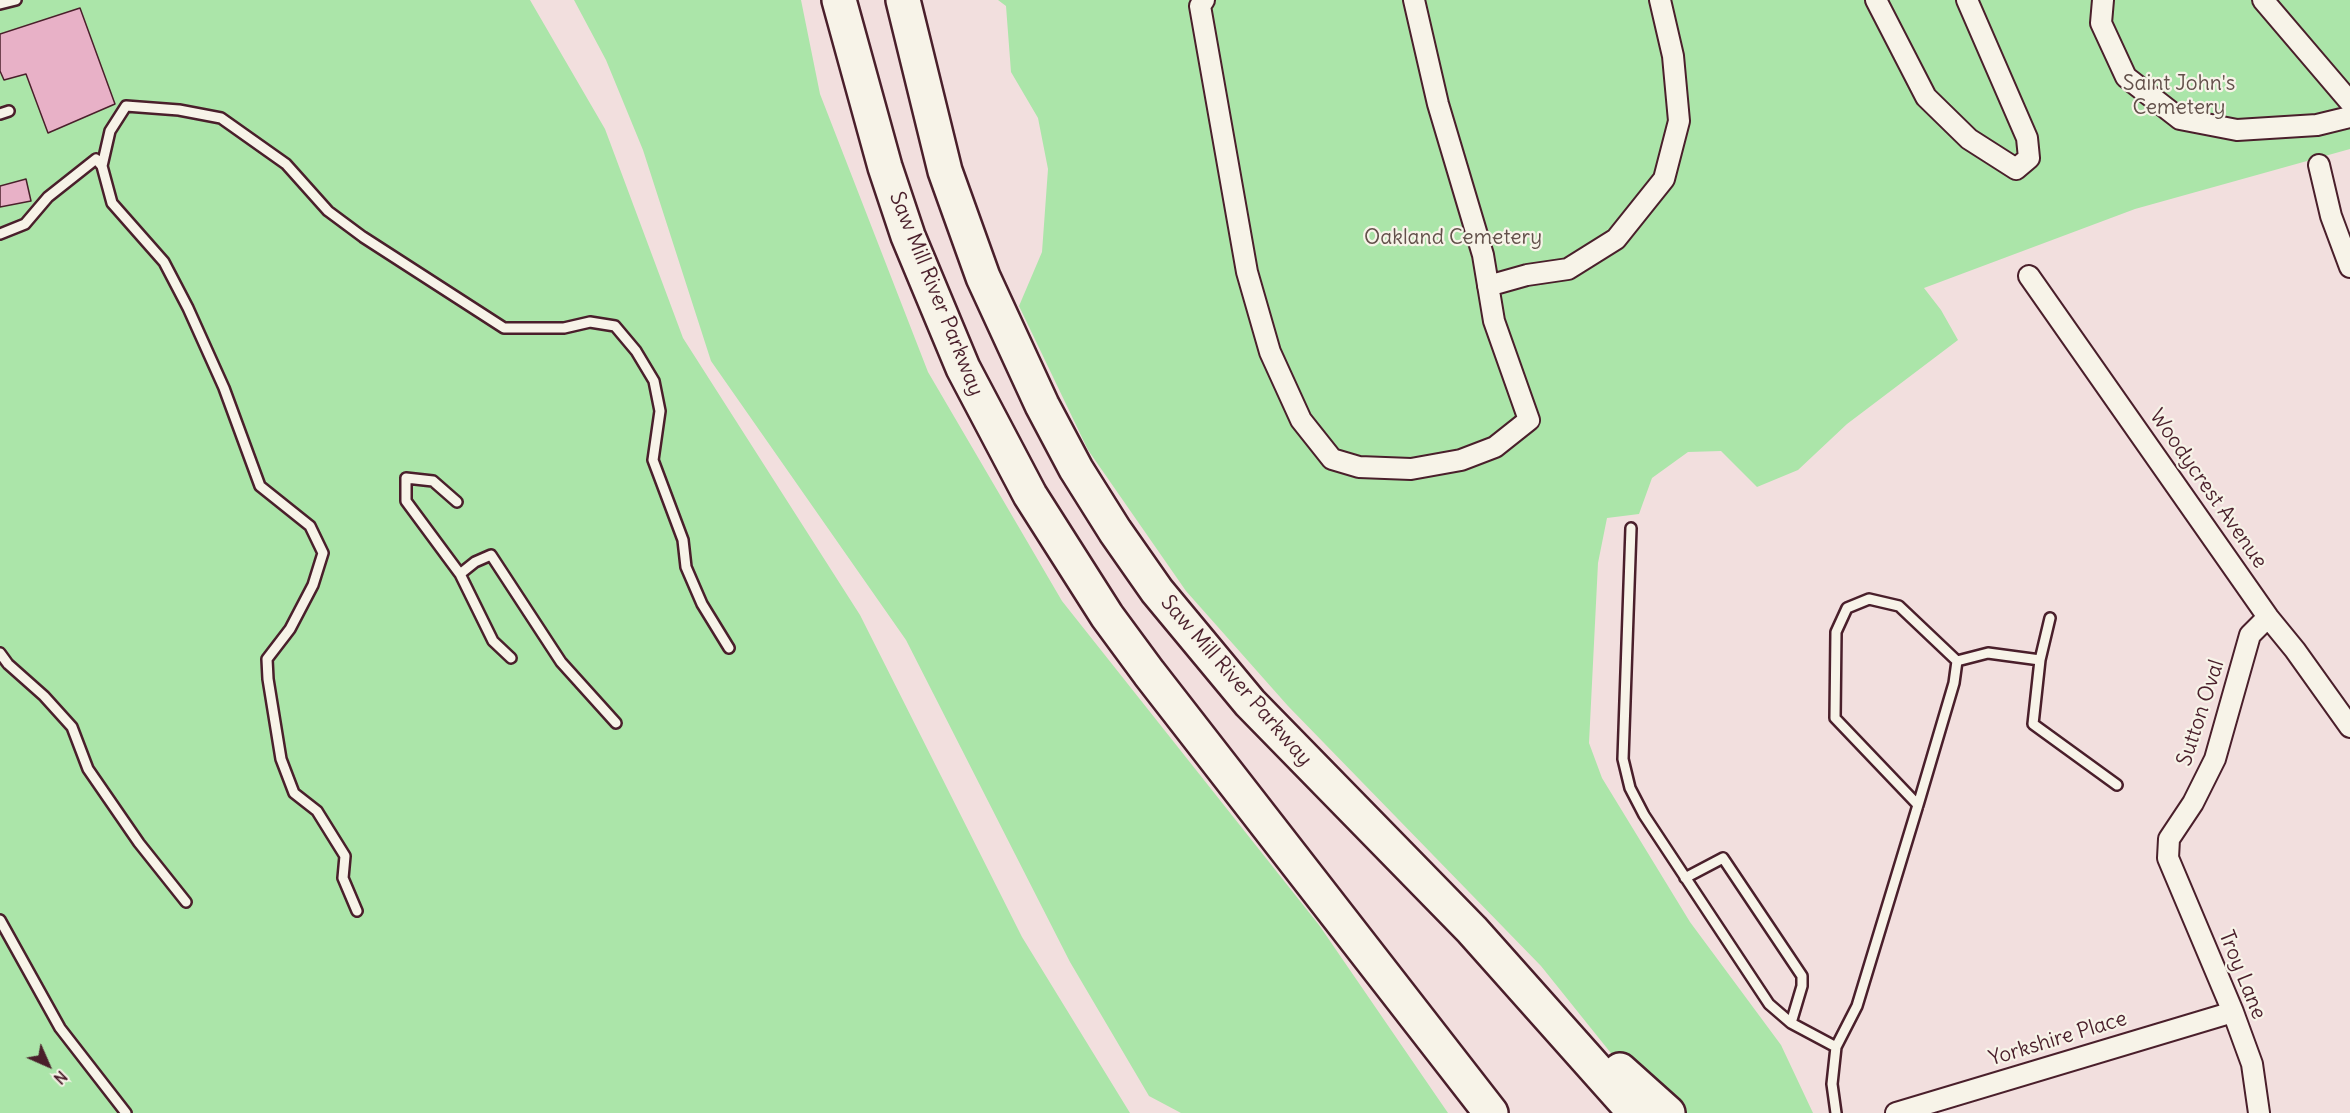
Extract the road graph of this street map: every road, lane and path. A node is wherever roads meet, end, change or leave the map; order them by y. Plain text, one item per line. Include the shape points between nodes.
1 (16, 0) edge
2 (839, 0) edge
3 (903, 0) edge
4 (1204, 0) edge
5 (1414, 0) edge
6 (1660, 0) edge
7 (1876, 0) edge
8 (1967, 0) edge
9 (2103, 0) edge
10 (2263, 0) edge
11 (0, 4) edge
12 (2350, 102) edge
13 (2350, 117) edge
14 (2319, 165) dead end
15 (102, 166) junction
16 (0, 234) edge
17 (2347, 256) edge
18 (2030, 276) dead end
19 (1488, 286) junction
20 (457, 502) dead end
21 (1631, 528) dead end
22 (460, 574) junction
23 (2268, 617) junction
24 (2050, 618) dead end
25 (729, 648) dead end
26 (0, 653) edge
27 (511, 658) dead end
28 (2040, 660) junction
29 (1957, 661) junction
30 (616, 723) dead end
31 (2350, 727) edge
32 (2117, 784) dead end
33 (1918, 805) junction
34 (2168, 858) joint
35 (1685, 878) junction
36 (186, 902) dead end
37 (357, 911) dead end
38 (0, 920) edge
39 (1520, 981) junction
40 (2233, 1012) junction
41 (1791, 1023) junction
42 (1836, 1047) junction
43 (126, 1113) edge
44 (1491, 1113) edge
45 (1635, 1113) edge
46 (1668, 1113) edge
47 (1836, 1113) edge
48 (1896, 1113) edge
49 (2259, 1113) edge

1 - 11 lane
2 - 44 highway, Saw Mill River Parkway via 876,138 908,236 963,368 1030,495 1100,606 1149,673
3 - 39 highway, Saw Mill River Parkway via 942,162 983,278 1076,469 1163,599 1250,703
4 - 19 street via 1200,6 1247,272 1270,352 1300,420 1332,459 1359,467 1411,469 1461,460 1495,447 1529,420 1494,321
5 - 19 street
6 - 19 street via 1673,56 1679,121 1664,179 1616,239 1568,269
7 - 8 street via 1926,97 1969,139 2016,169 2029,158 2027,138
9 - 13 street via 2101,22 2126,76 2180,119 2237,130 2317,125
10 - 12 street
14 - 17 street
15 - 16 lane via 96,159 48,198 25,224
15 - 25 lane via 110,131 126,106 221,118 286,164 328,211 363,237 504,328 564,328 590,322 615,326 654,381 660,411 653,460 683,540 686,567 702,604
15 - 37 lane via 112,202 164,262 188,308 224,388 260,486 310,526 323,553 313,585 290,628 267,659 268,679 287,776 294,793 317,811 345,856 343,878
18 - 23 street, Woodycrest Avenue
20 - 22 lane via 433,482 406,478 406,501
21 - 35 lane via 1624,766 1636,802
22 - 27 lane via 493,641
22 - 30 lane via 490,555 561,662
23 - 31 street, Woodycrest Avenue
23 - 34 street, Sutton Oval via 2250,635 2215,759 2169,840
24 - 28 lane
26 - 36 lane via 72,727 88,769
28 - 29 lane via 1988,653
28 - 32 lane via 2034,724
29 - 33 lane
29 - 33 lane via 1899,606 1869,599 1847,608 1836,632 1834,718
33 - 42 lane via 1857,1006
34 - 40 street, Troy Lane
35 - 41 lane via 1769,1004
35 - 41 lane via 1723,858 1802,976
38 - 43 lane via 60,1028
39 - 45 highway, Saw Mill River Parkway
39 - 46 highway
40 - 48 street, Yorkshire Place
40 - 49 street, Troy Lane via 2252,1064
41 - 42 lane
42 - 47 lane via 1832,1084

